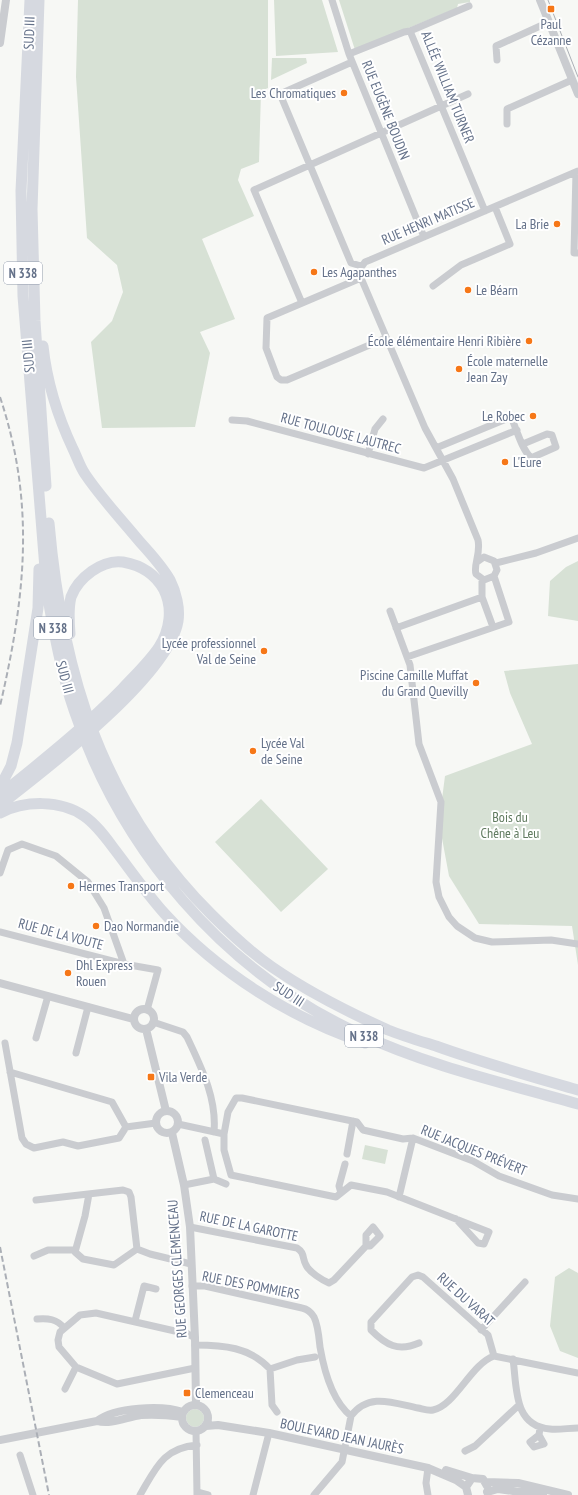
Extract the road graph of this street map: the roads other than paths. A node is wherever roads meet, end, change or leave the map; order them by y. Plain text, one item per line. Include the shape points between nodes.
1 (6, 0) edge
2 (30, 0) edge
3 (39, 0) edge
4 (332, 0) edge
5 (540, 0) edge
6 (469, 6) dead end
7 (549, 22) junction
8 (410, 31) junction
9 (0, 43) edge
10 (349, 54) junction
11 (497, 60) dead end
12 (352, 62) junction
13 (572, 80) junction
14 (468, 94) dead end
15 (578, 94) edge
16 (441, 107) junction
17 (507, 124) dead end
18 (382, 134) junction
19 (310, 166) junction
20 (577, 172) edge
21 (495, 206) junction
22 (485, 211) junction
23 (576, 225) edge
24 (424, 237) junction
25 (578, 253) edge
26 (361, 266) junction
27 (361, 278) junction
28 (432, 286) dead end
29 (302, 303) junction
30 (35, 321) junction
31 (386, 338) junction
32 (383, 419) dead end
33 (232, 420) dead end
34 (517, 430) junction
35 (523, 444) junction
36 (436, 448) junction
37 (368, 454) junction
38 (443, 460) junction
39 (578, 538) edge
40 (478, 540) junction
41 (43, 546) junction
42 (493, 561) junction
43 (477, 562) junction
44 (494, 576) junction
45 (482, 579) junction
46 (482, 598) junction
47 (390, 611) dead end
48 (494, 627) junction
49 (396, 628) junction
50 (407, 657) junction
51 (72, 664) junction
52 (78, 706) junction
53 (97, 755) junction
54 (0, 787) edge
55 (0, 795) edge
56 (0, 805) edge
57 (0, 813) edge
58 (0, 872) edge
59 (0, 932) edge
60 (578, 944) edge
61 (124, 964) junction
62 (0, 983) edge
63 (48, 996) junction
64 (88, 1007) junction
65 (147, 1010) junction
66 (133, 1019) junction
67 (153, 1022) junction
68 (146, 1029) junction
69 (36, 1038) dead end
70 (5, 1042) dead end
71 (76, 1053) dead end
72 (448, 1067) junction
73 (10, 1072) junction
74 (578, 1090) edge
75 (578, 1104) edge
76 (166, 1111) junction
77 (353, 1121) junction
78 (156, 1123) junction
79 (178, 1124) junction
80 (126, 1127) junction
81 (172, 1132) junction
82 (214, 1132) junction
83 (224, 1134) junction
84 (413, 1138) junction
85 (205, 1140) dead end
86 (347, 1154) dead end
87 (345, 1164) dead end
88 (214, 1179) junction
89 (226, 1184) dead end
90 (184, 1185) junction
91 (341, 1193) junction
92 (88, 1194) junction
93 (399, 1197) junction
94 (578, 1199) edge
95 (36, 1200) dead end
96 (456, 1219) dead end
97 (190, 1227) junction
98 (366, 1246) dead end
99 (137, 1249) junction
100 (75, 1250) junction
101 (34, 1256) dead end
102 (191, 1264) junction
103 (525, 1282) dead end
104 (192, 1286) junction
105 (156, 1289) dead end
106 (37, 1319) dead end
107 (134, 1321) junction
108 (64, 1328) junction
109 (481, 1330) junction
110 (195, 1341) junction
111 (419, 1343) dead end
112 (494, 1356) junction
113 (315, 1357) dead end
114 (514, 1359) junction
115 (76, 1367) junction
116 (195, 1368) junction
117 (270, 1369) junction
118 (578, 1373) edge
119 (66, 1389) dead end
120 (196, 1405) junction
121 (519, 1405) junction
122 (277, 1412) dead end
123 (208, 1414) junction
124 (183, 1415) junction
125 (351, 1416) junction
126 (206, 1426) junction
127 (540, 1428) junction
128 (578, 1428) edge
129 (248, 1429) junction
130 (196, 1431) junction
131 (269, 1433) junction
132 (539, 1435) dead end
133 (0, 1440) edge
134 (197, 1446) junction
135 (344, 1450) junction
136 (465, 1451) dead end
137 (20, 1455) dead end
138 (429, 1468) junction
139 (472, 1478) junction
140 (486, 1482) junction
141 (466, 1487) junction
142 (197, 1494) edge
143 (486, 1494) edge
144 (525, 1494) edge
145 (33, 1495) edge
146 (140, 1495) edge
147 (208, 1495) edge
148 (253, 1495) edge
149 (314, 1495) edge
150 (428, 1495) edge
151 (468, 1495) edge
152 (543, 1495) edge
153 (568, 1495) edge

1 - 9 street
2 - 41 highway, SUD III / N 338 via 21,191 23,288
3 - 30 highway, SUD III / N 338 via 32,209
4 - 10 street
5 - 7 street
6 - 8 street, ALLÉE WILLIAM TURNER
7 - 11 street via 496,46
7 - 13 street
8 - 10 street, RUE EUGÈNE BOUDIN
8 - 16 street, ALLÉE WILLIAM TURNER
10 - 12 street, RUE EUGÈNE BOUDIN
12 - 18 street, RUE EUGÈNE BOUDIN
12 - 19 street via 280,94
13 - 15 street
13 - 17 street via 507,109
14 - 16 street
16 - 18 street
16 - 22 street, ALLÉE WILLIAM TURNER
18 - 19 street
18 - 24 street, RUE EUGÈNE BOUDIN
19 - 26 street via 351,263
19 - 29 street via 254,190
20 - 21 street, RUE HENRI MATISSE
20 - 23 street
21 - 22 street, RUE HENRI MATISSE
21 - 28 street via 510,244 461,265
22 - 24 street, RUE HENRI MATISSE
23 - 25 street via 574,253
24 - 26 street, RUE HENRI MATISSE
26 - 27 street
27 - 29 street
27 - 31 street
29 - 31 street via 267,318 266,348 277,377 281,380 287,380
30 - 51 highway, SUD III / N 338 via 53,565 63,631
30 - 56 highway via 42,333 49,385 58,418 84,473 160,565 170,581 178,605 178,621 172,640 156,663 126,696 81,740
31 - 36 street
32 - 37 street via 375,429
33 - 37 street, RUE TOULOUSE LAUTREC via 247,421
34 - 35 street
34 - 36 street via 511,417
34 - 38 street, RUE TOULOUSE LAUTREC
35 - 35 street via 531,458 556,447 552,435 547,434
36 - 38 street
37 - 38 street, RUE TOULOUSE LAUTREC via 424,468
38 - 40 street
39 - 42 street via 536,553
40 - 42 street
40 - 43 street via 480,551
41 - 52 highway, SUD III / N 338 via 47,593 55,637
41 - 54 highway via 39,557 38,608 17,743 11,766
42 - 43 street via 482,558
42 - 44 street via 497,570
43 - 45 street via 475,571
44 - 45 street via 488,580
44 - 48 street via 510,622
45 - 46 street
46 - 48 street
46 - 49 street
47 - 49 street
48 - 50 street
49 - 50 street
50 - 60 street via 418,739 441,802 436,882 439,898 449,917 475,938 492,942 552,940
51 - 52 highway, SUD III / N 338
51 - 55 highway via 69,617 72,597 82,580 96,568 120,562 143,568 154,576 168,599 169,612 168,627 159,646 136,675 94,716
52 - 53 highway, N 338
53 - 72 highway, SUD III / N 338 via 120,815 154,865 184,903 227,946 267,980 322,1015 387,1045
53 - 74 highway, SUD III / N 338 via 144,834 168,867 235,937 271,967 325,1000 389,1030 481,1062
57 - 72 highway via 22,805 40,803 67,807 84,816 104,837 165,914 198,946 237,977 276,1002 342,1036
58 - 61 street, RUE DE LA VOUTE via 8,850 22,844 56,856 88,882 104,908
59 - 61 street, RUE DE LA VOUTE
61 - 65 street via 158,970
62 - 63 street
63 - 64 street
63 - 69 street
64 - 66 street
64 - 71 street
65 - 66 street via 138,1011
65 - 67 street via 152,1014
66 - 68 street via 137,1027
67 - 68 street
67 - 82 street via 183,1032 187,1037 210,1095 216,1119
68 - 76 street
70 - 73 street
72 - 75 highway, SUD III / N 338
73 - 80 street via 112,1102
73 - 80 street via 22,1138 26,1144 34,1148 63,1142 78,1146 119,1138
76 - 78 street via 159,1114
76 - 79 street via 175,1113
77 - 83 street, RUE JACQUES PRÉVERT via 236,1098 228,1112
77 - 84 street, RUE JACQUES PRÉVERT via 364,1130 403,1139
77 - 86 street
78 - 80 street
78 - 81 street via 159,1130
79 - 81 street
79 - 82 street
81 - 90 street, RUE GEORGES CLEMENCEAU
82 - 83 street
83 - 91 street via 224,1150 231,1175 336,1197
84 - 93 street
84 - 94 street, RUE JACQUES PRÉVERT via 472,1161 499,1176 552,1195
85 - 88 street
87 - 91 street via 339,1186
88 - 89 street
88 - 90 street
90 - 97 street, RUE GEORGES CLEMENCEAU
91 - 93 street via 351,1185
92 - 95 street
92 - 99 street via 123,1190 129,1192 132,1197
92 - 100 street via 85,1216
93 - 96 street
97 - 98 street, RUE DE LA GAROTTE via 297,1248 304,1255 306,1265 329,1283
97 - 102 street, RUE GEORGES CLEMENCEAU
99 - 100 street via 114,1265 83,1259
99 - 102 street
100 - 101 street via 48,1250
102 - 104 street, RUE GEORGES CLEMENCEAU
103 - 109 street
104 - 110 street, RUE GEORGES CLEMENCEAU
104 - 125 street, RUE DES POMMIERS via 205,1286 309,1311 316,1322 322,1356 332,1386 340,1405
105 - 107 street via 144,1286
106 - 108 street via 48,1318 57,1321
107 - 108 street via 87,1313 80,1315
107 - 110 street via 188,1334
108 - 115 street via 60,1332 59,1347
109 - 111 street, RUE DU VARAT via 418,1275 412,1277 371,1322 371,1330 382,1342 408,1348
109 - 112 street, RUE DU VARAT via 488,1335
110 - 116 street, RUE GEORGES CLEMENCEAU
110 - 117 street via 240,1350 261,1359
112 - 114 street
112 - 125 street via 486,1360 438,1408 429,1410 376,1400 362,1405
113 - 117 street
114 - 118 street
114 - 121 street
115 - 116 street via 117,1384
115 - 119 street
116 - 120 street, RUE GEORGES CLEMENCEAU
117 - 122 street via 272,1405
120 - 123 street
120 - 124 street via 186,1408
121 - 127 street via 526,1419
121 - 136 street via 475,1446
123 - 126 street
123 - 129 street, BOULEVARD JEAN JAURÈS
124 - 130 street via 186,1428
124 - 133 street via 150,1414 104,1423 97,1421
125 - 135 street
126 - 129 street, BOULEVARD JEAN JAURÈS
126 - 130 street
127 - 128 street
127 - 132 street
129 - 131 street, BOULEVARD JEAN JAURÈS
130 - 134 street
131 - 135 street, BOULEVARD JEAN JAURÈS
131 - 148 street
134 - 142 street
134 - 146 street via 175,1449 152,1474
135 - 138 street, BOULEVARD JEAN JAURÈS
135 - 149 street via 340,1466
137 - 145 street
138 - 139 street, BOULEVARD JEAN JAURÈS
138 - 141 street, BOULEVARD JEAN JAURÈS
138 - 150 street via 426,1483
139 - 140 street, BOULEVARD JEAN JAURÈS via 480,1478
139 - 141 street
140 - 143 street
140 - 153 street via 518,1483
141 - 151 street
142 - 147 street
143 - 144 street via 498,1489
144 - 152 street

